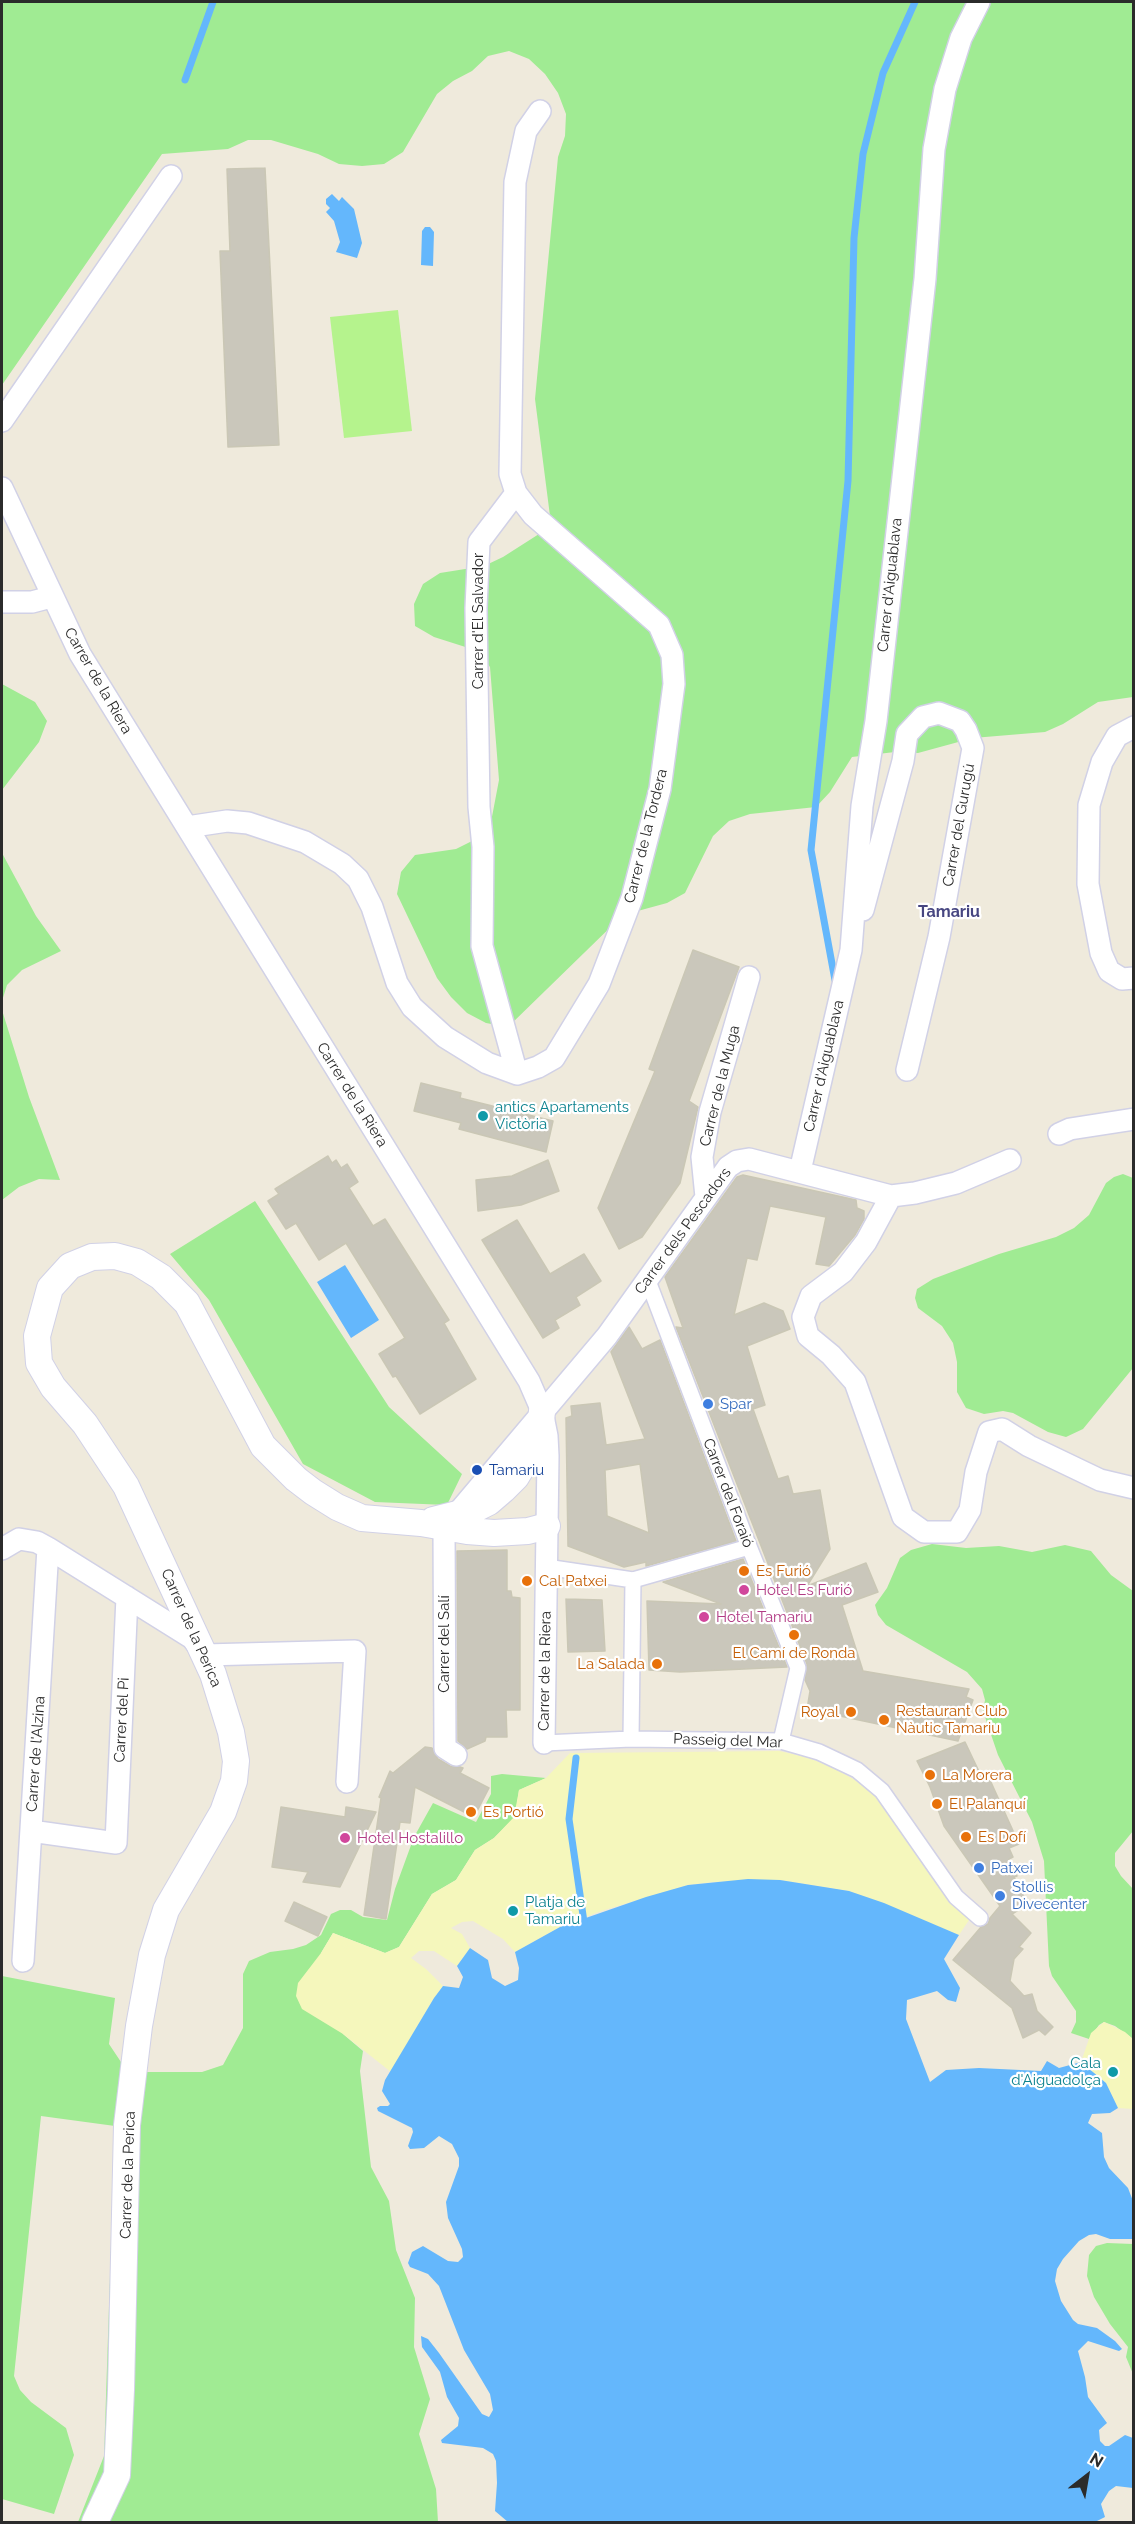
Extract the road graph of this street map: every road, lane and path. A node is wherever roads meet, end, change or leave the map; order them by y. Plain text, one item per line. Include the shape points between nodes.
1 (979, 2) edge
2 (540, 111) dead end
3 (171, 176) dead end
4 (2, 421) edge
5 (2, 488) edge
6 (516, 493) junction
7 (51, 597) junction
8 (2, 602) edge
9 (1134, 727) edge
10 (187, 827) junction
11 (850, 950) junction
12 (749, 977) dead end
13 (1134, 978) edge
14 (907, 1070) dead end
15 (517, 1074) junction
16 (1134, 1119) edge
17 (1059, 1134) dead end
18 (1010, 1160) dead end
19 (800, 1171) junction
20 (891, 1196) junction
21 (706, 1197) junction
22 (648, 1281) junction
23 (542, 1411) junction
24 (1134, 1488) edge
25 (440, 1522) junction
26 (546, 1526) junction
27 (749, 1546) junction
28 (48, 1548) junction
29 (2, 1549) edge
30 (546, 1567) junction
31 (633, 1580) junction
32 (127, 1597) junction
33 (205, 1655) junction
34 (631, 1738) junction
35 (782, 1740) junction
36 (544, 1743) joint
37 (456, 1755) dead end
38 (347, 1782) dead end
39 (31, 1830) junction
40 (980, 1918) dead end
41 (23, 1961) dead end
42 (95, 2523) edge

1 - 11 street, Carrer d'Aiguablava via 961,38 945,89 934,149 923,301 876,721 862,806
2 - 6 street via 526,131 515,182 510,474
3 - 4 street
5 - 7 street, Carrer de la Riera
6 - 15 street, Carrer d'El Salvador via 478,542 476,608 482,946
6 - 15 street, Carrer de la Tordera via 533,515 659,625 672,656 674,684 660,789 632,898 599,984 554,1058
7 - 8 street via 32,602
7 - 10 street, Carrer de la Riera via 80,654
9 - 13 street via 1118,736 1102,762 1089,805 1088,884 1101,953 1109,970 1122,979
10 - 15 street via 227,821 248,824 305,842 342,864 358,879 372,907 397,982 412,1007 445,1037 487,1063
10 - 23 street, Carrer de la Riera via 530,1381
11 - 14 street, Carrer del Gurugú via 877,864 907,734 923,717 939,713 960,721 973,748 939,937
11 - 19 street, Carrer d'Aiguablava
12 - 21 street, Carrer de la Muga via 710,1112 702,1157
16 - 17 street
18 - 20 street, Carrer dels Pescadors via 956,1183
19 - 20 street, Carrer dels Pescadors
19 - 21 street, Carrer dels Pescadors via 749,1159 737,1161
20 - 24 street via 866,1242 843,1272 811,1296 803,1317 808,1336 855,1382 903,1517 924,1532 957,1532 970,1510 976,1472 989,1432 1002,1429 1100,1480
21 - 22 street, Carrer dels Pescadors
22 - 23 street, Carrer dels Pescadors
22 - 27 street, Carrer del Foraió
23 - 25 street via 534,1447 516,1477 489,1502
23 - 26 street, Carrer de la Riera via 549,1456
25 - 26 street, Carrer de la Perica via 494,1533
25 - 33 street, Carrer de la Perica via 362,1518 312,1492 263,1446 187,1303 161,1277 137,1262 115,1256 92,1257 70,1266 51,1288 42,1313 37,1336 39,1363 126,1486
25 - 37 street, Carrer del Salí via 445,1748
26 - 30 street, Carrer de la Riera
27 - 31 street
27 - 35 street, Carrer del Foraió via 798,1668
28 - 29 street via 19,1539
28 - 32 street
28 - 39 street, Carrer de l'Alzina
30 - 31 street
30 - 36 street, Carrer de la Riera
31 - 34 street
32 - 33 street via 192,1638
32 - 39 street, Carrer del Pi via 116,1843
33 - 38 street via 355,1651
33 - 42 street, Carrer de la Perica via 231,1732 236,1761 234,1781 223,1812 166,1910 150,1967 127,2125 117,2475
34 - 35 street, Passeig del Mar
34 - 36 street, Passeig del Mar
35 - 40 street, Passeig del Mar via 857,1770 882,1791 956,1897
39 - 41 street, Carrer de l'Alzina

